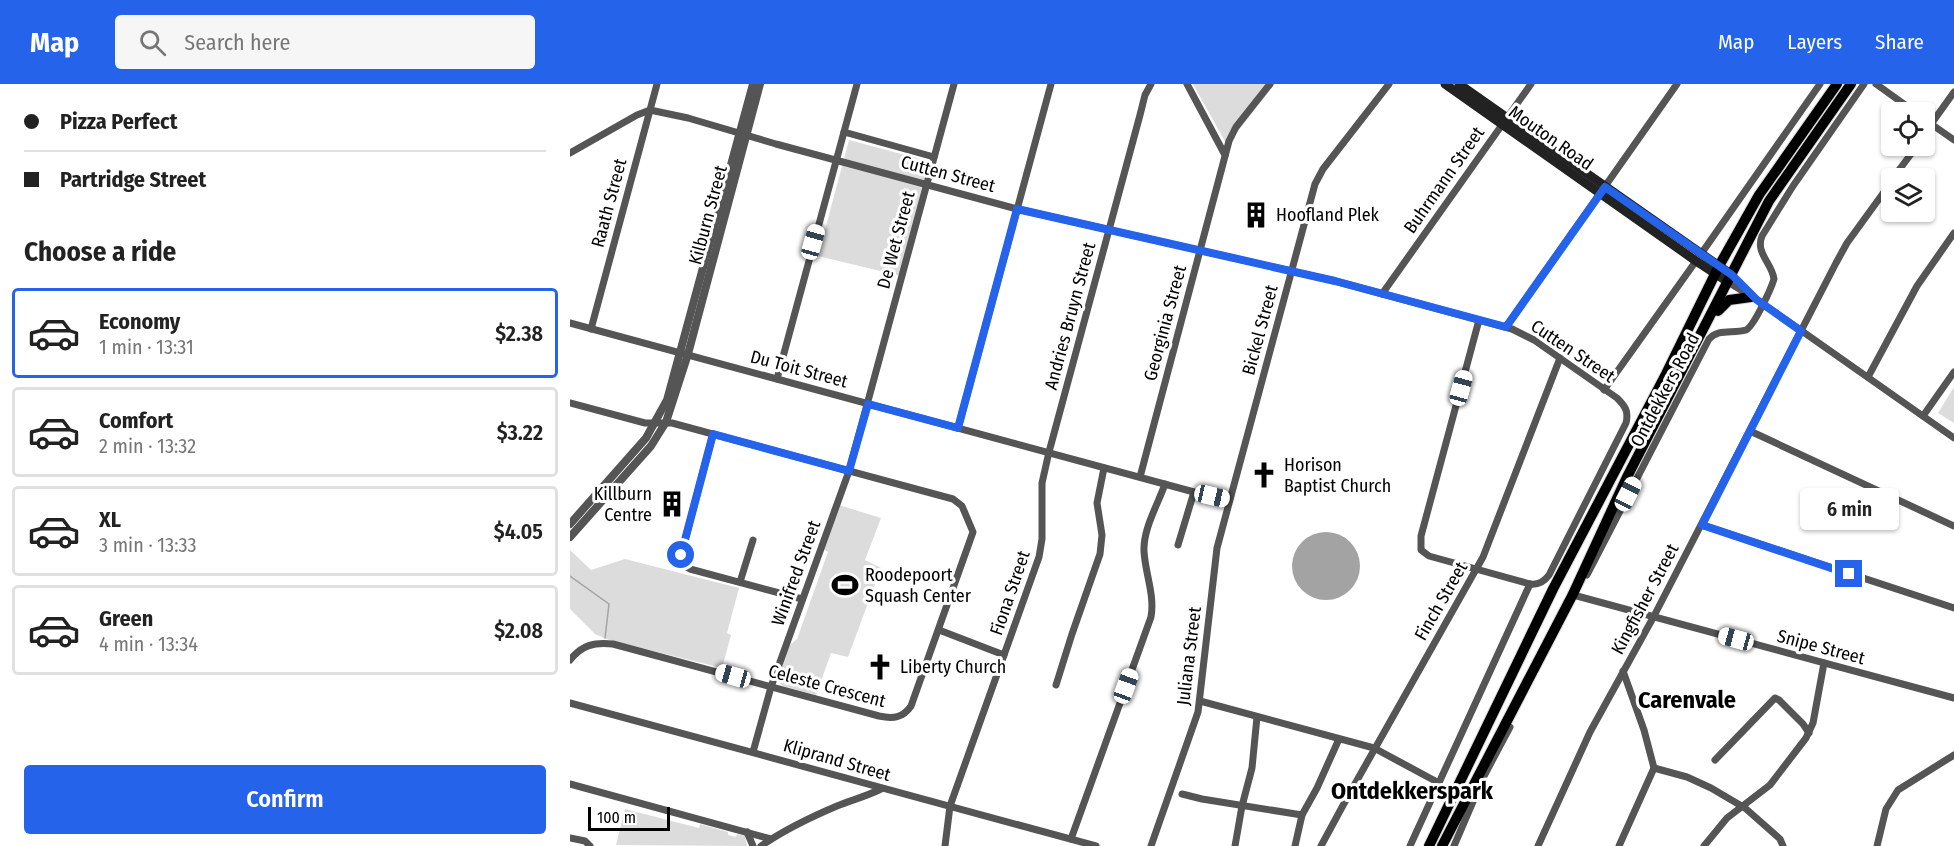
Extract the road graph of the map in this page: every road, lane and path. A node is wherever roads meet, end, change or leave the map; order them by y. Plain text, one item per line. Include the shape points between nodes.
1 (657, 84) edge
2 (753, 84) edge
3 (760, 84) edge
4 (857, 84) edge
5 (954, 84) edge
6 (1051, 84) edge
7 (1151, 84) edge
8 (1187, 84) edge
9 (1270, 84) edge
10 (1389, 84) edge
11 (1445, 84) edge
12 (1459, 84) edge
13 (1531, 84) edge
14 (1677, 84) edge
15 (1820, 84) edge
16 (1837, 84) edge
17 (1851, 84) edge
18 (1864, 84) edge
19 (1876, 84) edge
20 (1954, 92) edge
21 (1901, 102) edge
22 (650, 110) junction
23 (1935, 118) edge
24 (1505, 121) junction
25 (1935, 127) edge
26 (844, 132) junction
27 (743, 133) junction
28 (1954, 140) edge
29 (570, 153) edge
30 (1225, 155) junction
31 (934, 157) junction
32 (837, 160) junction
33 (927, 184) junction
34 (1602, 190) junction
35 (1881, 195) edge
36 (1017, 209) junction
37 (1109, 230) junction
38 (1954, 232) edge
39 (1201, 250) junction
40 (1698, 257) junction
41 (1717, 270) junction
42 (1292, 271) junction
43 (1730, 278) junction
44 (1382, 294) junction
45 (1757, 300) junction
46 (1479, 320) junction
47 (570, 323) edge
48 (1506, 327) junction
49 (591, 329) junction
50 (1801, 331) junction
51 (1699, 337) junction
52 (685, 353) junction
53 (1560, 358) junction
54 (1954, 372) edge
55 (1868, 377) junction
56 (777, 379) junction
57 (1604, 390) junction
58 (570, 403) edge
59 (868, 404) junction
60 (1623, 404) joint
61 (1923, 416) junction
62 (656, 422) junction
63 (666, 422) junction
64 (958, 428) junction
65 (1750, 431) junction
66 (713, 434) junction
67 (1954, 438) edge
68 (1049, 452) junction
69 (1104, 468) junction
70 (849, 471) junction
71 (1140, 477) junction
72 (1166, 484) junction
73 (1194, 492) junction
74 (1230, 500) junction
75 (570, 524) edge
76 (1702, 525) junction
77 (1954, 526) edge
78 (570, 537) edge
79 (753, 540) dead end
80 (1178, 545) dead end
81 (1477, 569) junction
82 (740, 582) junction
83 (1530, 584) junction
84 (1577, 596) junction
85 (802, 599) junction
86 (1954, 608) edge
87 (1654, 616) junction
88 (939, 630) junction
89 (1004, 655) junction
90 (570, 660) edge
91 (1824, 663) junction
92 (1623, 670) junction
93 (1056, 685) dead end
94 (771, 687) junction
95 (1954, 698) edge
96 (1200, 701) junction
97 (570, 704) edge
98 (1257, 717) junction
99 (1809, 733) junction
100 (1339, 739) junction
101 (1374, 748) junction
102 (753, 752) junction
103 (1954, 755) edge
104 (1715, 760) dead end
105 (1654, 768) junction
106 (1439, 783) junction
107 (570, 784) edge
108 (881, 789) junction
109 (1182, 794) dead end
110 (950, 806) junction
111 (1242, 806) junction
112 (1741, 806) junction
113 (1302, 815) junction
114 (747, 832) junction
115 (571, 838) edge
116 (771, 839) junction
117 (1071, 839) junction
118 (579, 846) edge
119 (590, 846) edge
120 (753, 846) edge
121 (761, 846) edge
122 (945, 846) edge
123 (1096, 846) edge
124 (1152, 846) edge
125 (1235, 846) edge
126 (1295, 846) edge
127 (1321, 846) edge
128 (1410, 846) edge
129 (1429, 846) edge
130 (1442, 846) edge
131 (1454, 846) edge
132 (1538, 846) edge
133 (1619, 846) edge
134 (1704, 846) edge
135 (1783, 846) edge
136 (1877, 846) edge

1 - 22 street, Raath Street
2 - 27 street, Kilburn Street
3 - 27 street, Kilburn Street
4 - 26 street
5 - 31 street, De Wet Street
6 - 36 street
7 - 37 street, Andries Bruyn Street
8 - 30 street
9 - 30 street, Georginia Street via 1236,127
10 - 42 street, Bickel Street via 1320,173
11 - 24 main road, Mouton Road
12 - 24 main road, Mouton Road
13 - 24 street, Buhrmann Street
14 - 34 street
15 - 40 street
16 - 41 main road, Ontdekkers Road via 1759,195
17 - 43 main road, Ontdekkers Road via 1769,201
18 - 45 street, Ontdekkers Road via 1761,239 1760,248 1774,277
19 - 21 street
20 - 23 street
22 - 27 street, Cutten Street
22 - 29 street
22 - 49 street, Raath Street
24 - 34 main road, Mouton Road
24 - 44 street, Buhrmann Street
25 - 28 street
26 - 31 street
26 - 32 street
27 - 32 street, Cutten Street
27 - 52 street, Kilburn Street
30 - 39 street, Georginia Street
31 - 33 street, De Wet Street
32 - 33 street, Cutten Street
32 - 56 street
33 - 36 street, Cutten Street
33 - 59 street, De Wet Street
34 - 40 main road, Mouton Road
34 - 48 street
35 - 50 street, Kingfisher Street via 1847,243
36 - 37 street, Cutten Street
36 - 64 street
37 - 39 street, Cutten Street
37 - 68 street, Andries Bruyn Street
38 - 55 street via 1917,286
39 - 42 street, Cutten Street
39 - 71 street, Georginia Street
40 - 41 main road, Mouton Road
40 - 57 street
41 - 43 main road, Mouton Road
41 - 129 main road, Ontdekkers Road via 1553,589
42 - 44 street, Cutten Street
42 - 74 street, Bickel Street
43 - 45 street, Mouton Road
43 - 51 main road, Ontdekkers Road
44 - 46 street, Cutten Street
45 - 50 street, Mouton Road
45 - 51 main road via 1734,298 1725,303
45 - 84 street, Ontdekkers Road via 1752,325 1716,333 1709,339
46 - 48 street, Cutten Street
46 - 81 street via 1420,544 1422,552 1429,556
47 - 49 street, Du Toit Street
48 - 53 street, Cutten Street
49 - 52 street, Du Toit Street
50 - 55 street, Mouton Road
50 - 65 street, Kingfisher Street
51 - 130 main road, Ontdekkers Road via 1627,477 1573,594
52 - 56 street, Du Toit Street
52 - 62 street
52 - 63 street
53 - 57 street, Cutten Street
53 - 81 street, Finch Street
54 - 61 street
55 - 61 street, Mouton Road
56 - 59 street, Du Toit Street
57 - 60 street, Cutten Street
58 - 62 street, Celeste Crescent via 645,423
59 - 64 street, Du Toit Street
59 - 70 street, Winifred Street
60 - 83 street, Ontdekkers Road via 1626,423 1549,575
61 - 67 street, Mouton Road
62 - 63 street, Celeste Crescent
62 - 75 street
63 - 66 street, Celeste Crescent
63 - 78 street via 651,446
64 - 68 street, Du Toit Street
65 - 76 street, Kingfisher Street
65 - 77 street
66 - 70 street, Celeste Crescent
66 - 82 street via 681,555 683,565 690,569
68 - 69 street, Du Toit Street
68 - 89 street, Fiona Street via 1042,483 1040,553
69 - 71 street, Du Toit Street
69 - 93 street via 1097,503 1102,535 1100,554
70 - 85 street, Winifred Street
70 - 88 street, Celeste Crescent via 953,499 962,506 973,536
71 - 72 street, Du Toit Street
72 - 73 street, Du Toit Street
72 - 117 street via 1144,549 1151,617
73 - 74 street, Du Toit Street
73 - 80 street
74 - 96 street, Juliana Street via 1215,557
76 - 86 street
76 - 87 street, Kingfisher Street
79 - 82 street
81 - 83 street
81 - 101 street, Finch Street
82 - 85 street
83 - 106 street
84 - 87 street, Snipe Street
84 - 131 street, Ontdekkers Road via 1484,776
85 - 94 street, Winifred Street
87 - 91 street, Snipe Street
87 - 92 street, Kingfisher Street
88 - 89 street
88 - 94 street, Celeste Crescent via 911,706 896,717
89 - 110 street, Fiona Street
90 - 94 street, Celeste Crescent via 584,647 613,644
91 - 95 street, Snipe Street
91 - 99 street
92 - 105 street
92 - 132 street, Kingfisher Street
94 - 102 street, Winifred Street
96 - 98 street
96 - 124 street, Juliana Street
97 - 102 street, Kliprand Street
98 - 100 street
98 - 111 street via 1252,768
99 - 104 street via 1775,698
99 - 112 street via 1770,785
100 - 101 street
100 - 113 street
101 - 106 street
101 - 127 street, Finch Street
102 - 108 street, Kliprand Street
103 - 136 street via 1898,790 1886,809
105 - 112 street via 1700,782
105 - 133 street
106 - 128 street
107 - 114 street
108 - 110 street, Kliprand Street
108 - 116 street
109 - 111 street
110 - 117 street, Kliprand Street
110 - 122 street, Fiona Street
111 - 113 street
111 - 125 street
112 - 134 street
112 - 135 street
113 - 126 street
114 - 116 street
114 - 120 street
115 - 118 street
115 - 119 street
116 - 121 street
117 - 123 street, Kliprand Street

